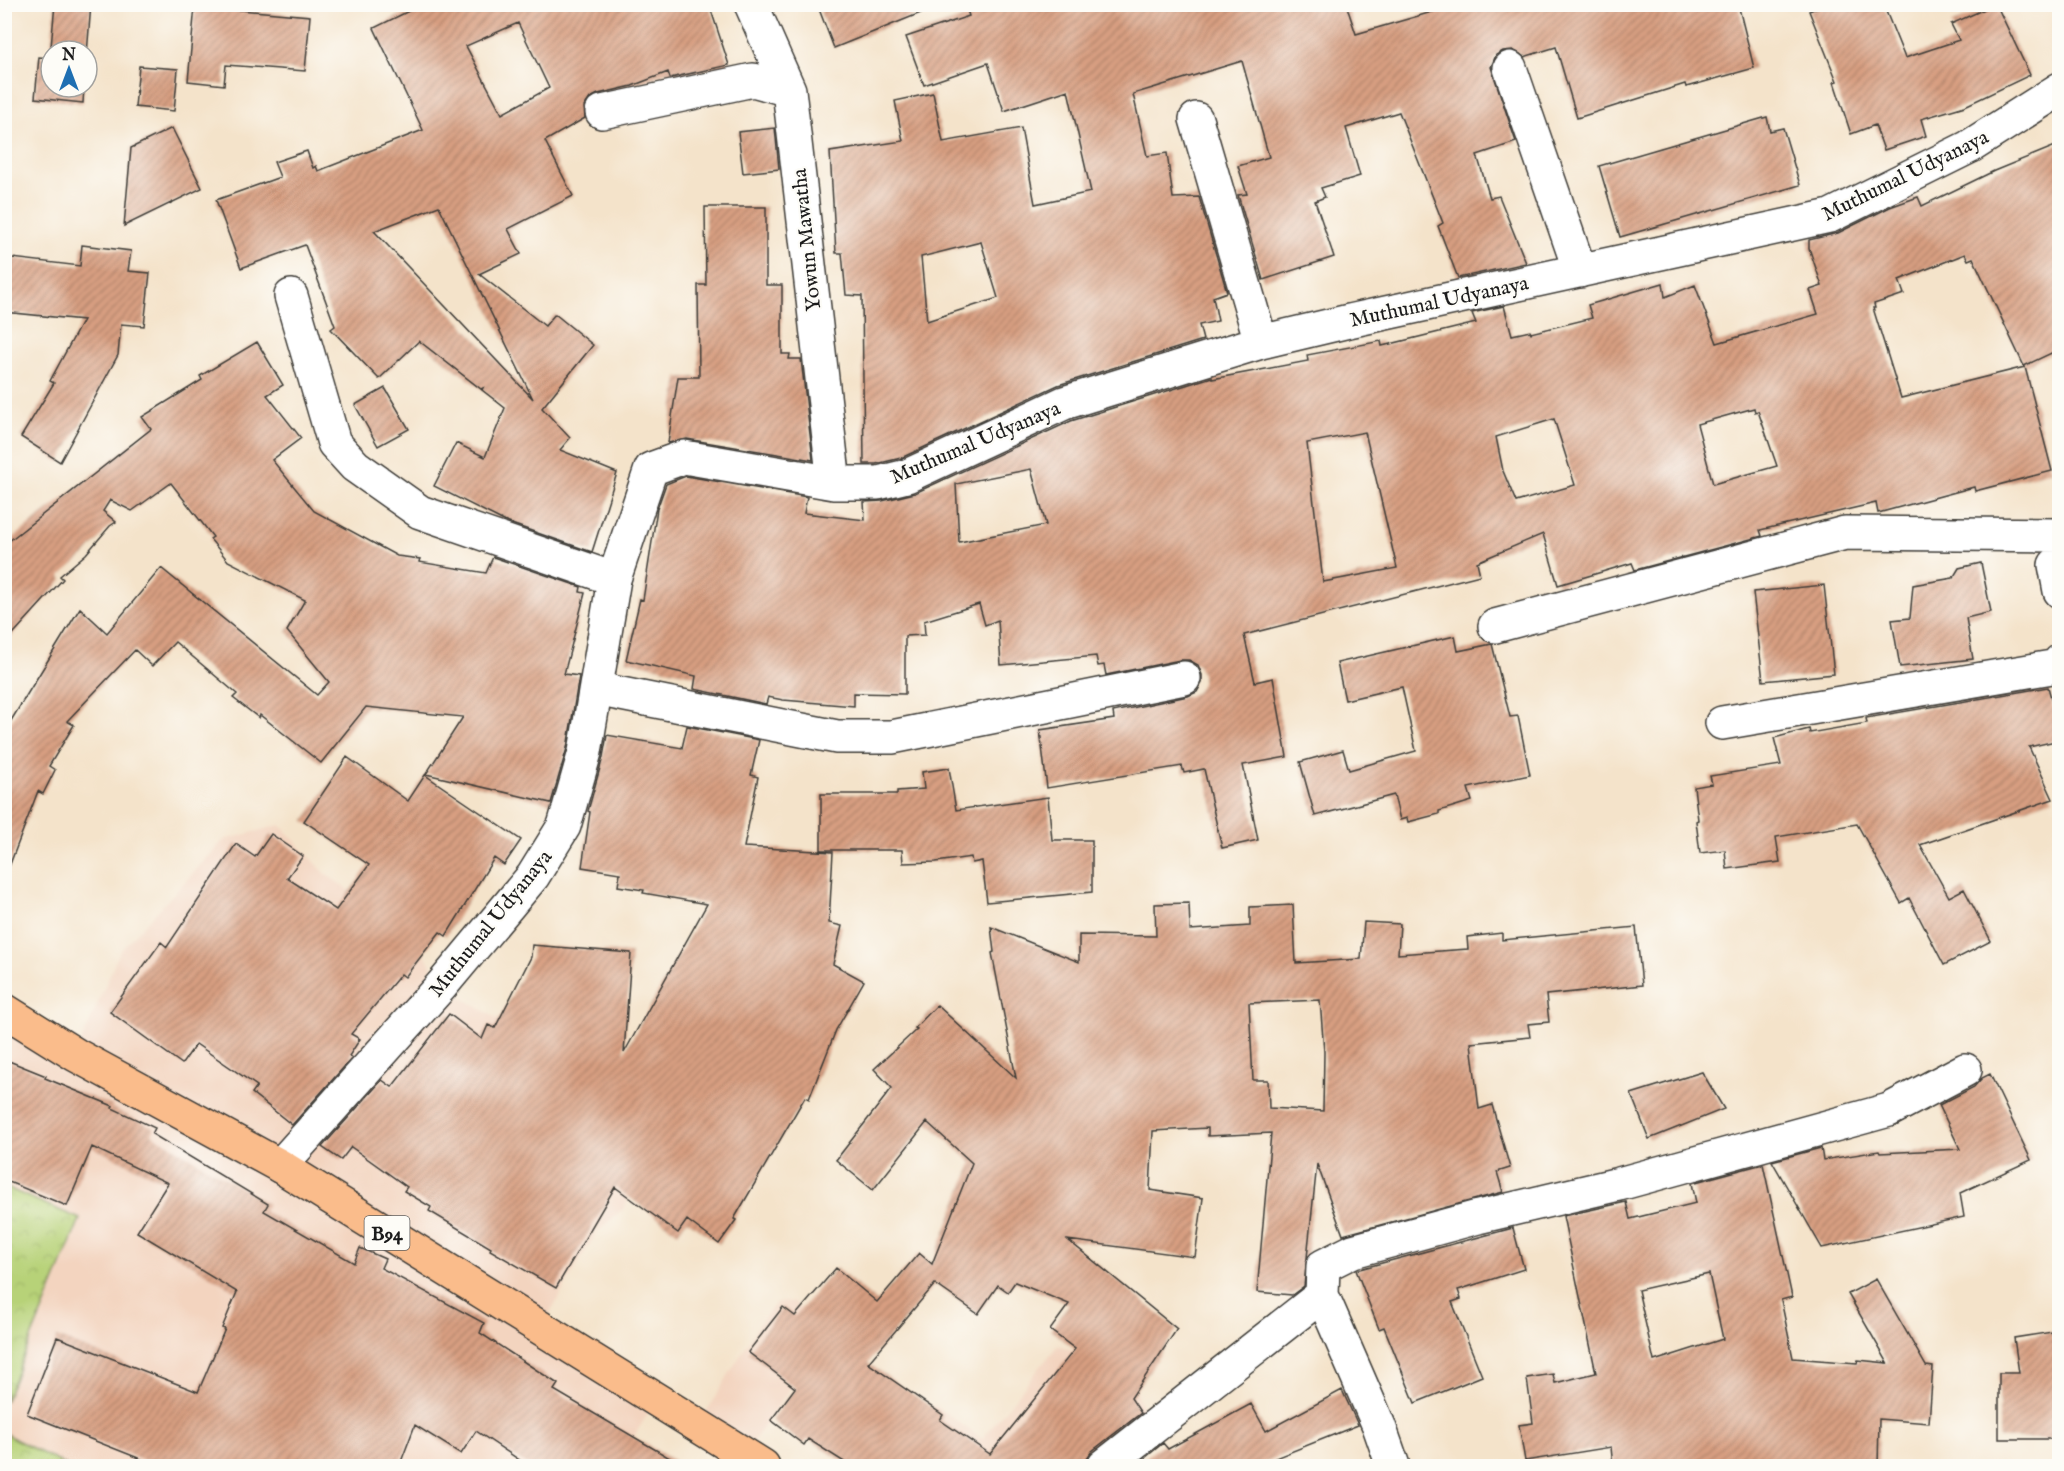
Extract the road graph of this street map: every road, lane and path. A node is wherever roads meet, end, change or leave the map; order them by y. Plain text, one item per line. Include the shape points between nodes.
1 (751, 4) edge
2 (1510, 68) dead end
3 (2060, 89) edge
4 (789, 90) junction
5 (602, 112) dead end
6 (1196, 119) dead end
7 (1580, 271) junction
8 (291, 296) dead end
9 (1261, 342) junction
10 (834, 483) junction
11 (2060, 535) edge
12 (2060, 564) edge
13 (614, 579) junction
14 (2060, 591) edge
15 (1495, 626) dead end
16 (2060, 661) edge
17 (1184, 678) dead end
18 (596, 688) junction
19 (1722, 723) dead end
20 (4, 1010) edge
21 (1965, 1070) dead end
22 (280, 1166) junction
23 (1322, 1295) junction
24 (763, 1467) edge
25 (1104, 1467) edge
26 (1393, 1467) edge

1 - 4 street, Yowun Mawatha
2 - 7 street
3 - 7 street, Muthumal Udyanaya via 1969,147 1830,216
4 - 5 street via 753,80
4 - 10 street, Yowun Mawatha
6 - 9 street
7 - 9 street, Muthumal Udyanaya
8 - 13 street via 334,443 355,466 420,512
9 - 10 street, Muthumal Udyanaya via 1064,403 907,476 878,483
10 - 13 street, Muthumal Udyanaya via 684,457 651,469
11 - 15 street via 1845,533
12 - 14 street via 2055,565
13 - 18 street, Muthumal Udyanaya
16 - 19 street via 2058,666
17 - 18 street via 892,737 837,737
18 - 22 street, Muthumal Udyanaya via 585,752 564,826 533,876
20 - 22 main road, B94 via 76,1055
21 - 23 street via 1889,1110 1353,1251 1323,1266
22 - 24 main road, B94
23 - 25 street
23 - 26 street

